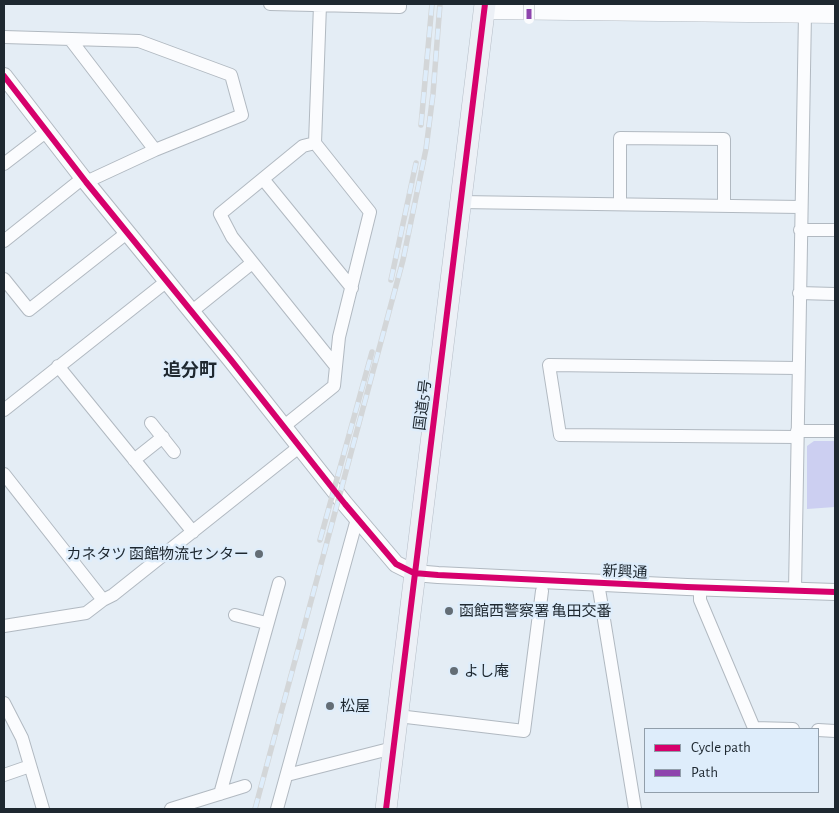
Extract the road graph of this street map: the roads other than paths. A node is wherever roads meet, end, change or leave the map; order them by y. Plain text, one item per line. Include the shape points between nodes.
1 (270, 4) edge
2 (400, 4) edge
3 (529, 4) edge
4 (320, 5) junction
5 (485, 7) edge
6 (805, 13) junction
7 (835, 14) edge
8 (529, 19) dead end
9 (4, 37) edge
10 (70, 39) junction
11 (6, 82) edge
12 (47, 131) junction
13 (315, 143) junction
14 (156, 150) junction
15 (4, 164) edge
16 (263, 178) junction
17 (85, 180) junction
18 (460, 202) junction
19 (620, 204) junction
20 (724, 206) junction
21 (800, 206) junction
22 (800, 230) junction
23 (835, 230) edge
24 (128, 232) junction
25 (4, 241) edge
26 (252, 263) junction
27 (4, 279) edge
28 (167, 281) junction
29 (352, 288) junction
30 (800, 293) junction
31 (835, 294) edge
32 (191, 312) junction
33 (334, 364) junction
34 (58, 366) junction
35 (798, 368) junction
36 (4, 410) edge
37 (151, 422) dead end
38 (283, 427) junction
39 (835, 431) edge
40 (797, 434) junction
41 (163, 438) junction
42 (299, 447) junction
43 (174, 452) dead end
44 (134, 460) junction
45 (4, 474) edge
46 (357, 519) junction
47 (193, 532) junction
48 (414, 573) junction
49 (279, 583) dead end
50 (598, 583) junction
51 (700, 588) junction
52 (795, 590) junction
53 (542, 591) dead end
54 (835, 592) edge
55 (103, 600) junction
56 (236, 616) dead end
57 (266, 623) junction
58 (4, 626) edge
59 (4, 703) edge
60 (398, 716) junction
61 (754, 728) edge
62 (819, 730) edge
63 (835, 731) edge
64 (393, 748) junction
65 (30, 766) junction
66 (4, 775) edge
67 (287, 775) junction
68 (245, 786) dead end
69 (220, 794) junction
70 (43, 809) edge
71 (171, 809) edge
72 (277, 809) edge
73 (386, 809) edge
74 (635, 809) edge

1 - 4 street
2 - 4 street via 400,7
3 - 8 street, bridge
4 - 13 street
5 - 6 main road
5 - 18 highway, 国道5号
6 - 7 main road
6 - 21 street
9 - 10 street
10 - 14 street
10 - 14 street via 139,41 231,75 242,115
11 - 12 street
12 - 15 street
12 - 17 street
13 - 16 street via 304,146
13 - 29 street via 370,212
14 - 17 street
16 - 26 street via 220,214 232,237
16 - 29 street
17 - 24 street
17 - 25 street
18 - 19 street
18 - 48 highway, 国道5号
19 - 20 street
19 - 20 street via 620,138 724,139
20 - 21 street
21 - 22 street
22 - 23 street
22 - 30 street
24 - 27 street via 29,310
24 - 28 street
26 - 32 street
26 - 33 street
28 - 32 street
28 - 34 street
29 - 33 street
30 - 31 street
30 - 35 street
32 - 38 street
33 - 38 street via 334,386
34 - 36 street
34 - 44 street
35 - 40 street
35 - 40 street via 549,365 560,435
37 - 41 street
38 - 42 street
39 - 40 street
40 - 52 street
41 - 43 street
41 - 44 street
42 - 46 street
42 - 47 street
44 - 47 street
45 - 55 street
46 - 48 street via 396,564
46 - 67 street
47 - 55 street
48 - 50 street, 新興通
48 - 60 highway, 国道5号
49 - 57 street
50 - 51 street, 新興通
50 - 74 street
51 - 52 street, 新興通
51 - 61 street via 700,600
52 - 54 street, 新興通
53 - 60 street via 524,731
55 - 58 street via 86,613
56 - 57 street
57 - 69 street
59 - 65 street via 22,738
60 - 64 highway, 国道5号
62 - 63 street
64 - 67 street
64 - 73 highway, 国道5号
65 - 66 street
65 - 70 street
67 - 72 street
68 - 69 street
69 - 71 street

